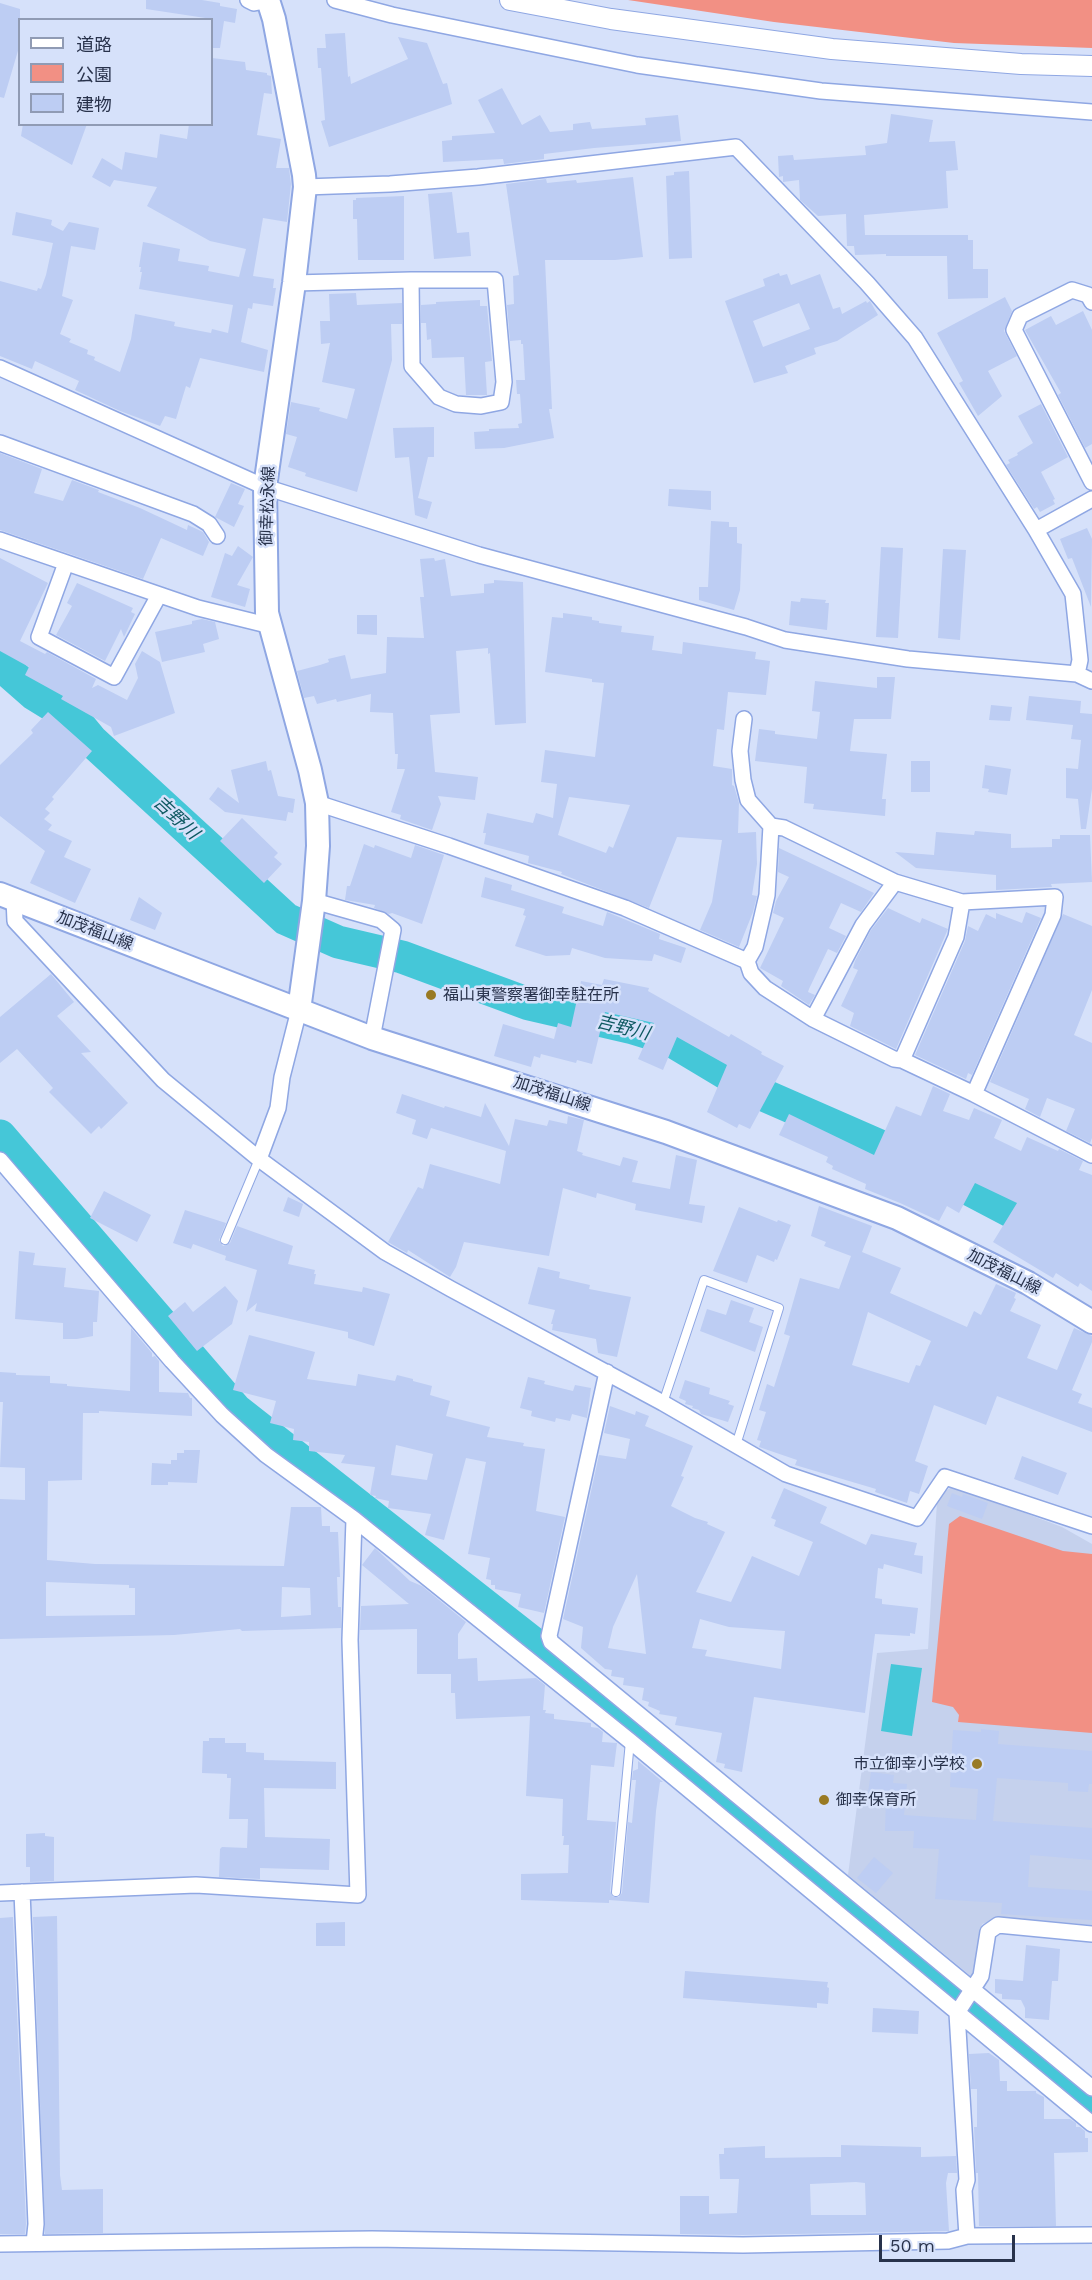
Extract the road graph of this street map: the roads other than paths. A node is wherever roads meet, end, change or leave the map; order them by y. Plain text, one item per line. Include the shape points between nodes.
1 (248, 0) edge
2 (269, 0) edge
3 (334, 0) edge
4 (510, 0) edge
5 (1092, 66) edge
6 (1092, 112) edge
7 (305, 187) junction
8 (411, 280) junction
9 (294, 283) junction
10 (1092, 302) edge
11 (0, 368) edge
12 (0, 443) edge
13 (1092, 482) edge
14 (265, 487) junction
15 (1092, 499) edge
16 (1036, 530) junction
17 (218, 536) dead end
18 (0, 540) edge
19 (66, 563) junction
20 (159, 595) junction
21 (271, 626) junction
22 (1077, 674) junction
23 (1092, 681) edge
24 (744, 719) dead end
25 (317, 803) junction
26 (771, 826) junction
27 (895, 882) junction
28 (7, 897) edge
29 (962, 902) junction
30 (313, 910) junction
31 (747, 961) junction
32 (299, 1010) junction
33 (813, 1019) junction
34 (372, 1038) junction
35 (902, 1060) junction
36 (974, 1094) junction
37 (1092, 1155) edge
38 (259, 1159) junction
39 (0, 1160) edge
40 (225, 1240) dead end
41 (1092, 1322) edge
42 (607, 1372) junction
43 (663, 1403) junction
44 (735, 1445) junction
45 (354, 1519) junction
46 (1092, 1526) edge
47 (630, 1742) junction
48 (22, 1892) junction
49 (616, 1892) dead end
50 (0, 1893) edge
51 (1092, 1934) edge
52 (972, 1991) junction
53 (959, 2011) junction
54 (1092, 2088) edge
55 (1092, 2124) edge
56 (1092, 2235) edge
57 (967, 2236) junction
58 (34, 2243) junction
59 (0, 2244) edge

1 - 2 street
2 - 7 main road, 御幸松永線
3 - 6 street via 637,65 821,91
4 - 5 street via 611,19 831,49
7 - 9 main road, 御幸松永線
7 - 16 street via 478,177 736,147 915,338
8 - 8 street via 412,366 439,397 456,404 481,406 501,402 504,382 495,280
8 - 9 street
9 - 14 main road, 御幸松永線
10 - 13 street via 1088,295 1072,290 1020,316 1014,330
11 - 14 street
12 - 17 street via 193,514 209,524
14 - 21 main road, 御幸松永線 via 267,613
14 - 22 street via 479,555 785,640 908,659
15 - 16 street
16 - 22 street via 1073,594 1080,660
18 - 19 street
19 - 20 street
19 - 20 street via 39,637 114,677
20 - 21 street
21 - 25 main road, 御幸松永線
22 - 23 street
24 - 26 street via 740,751 748,800
25 - 30 main road, 御幸松永線
25 - 31 street via 625,908
26 - 27 street via 784,828
26 - 31 street via 767,895 755,947
27 - 29 street
27 - 33 street via 863,924
28 - 32 main road, 加茂福山線
28 - 38 street via 15,921 162,1080
29 - 35 street via 956,937
29 - 36 street via 1055,897 1053,915
30 - 32 main road, 御幸松永線
30 - 34 street via 381,920 393,930
31 - 33 street via 765,988
32 - 34 main road, 加茂福山線
32 - 38 street via 278,1108
33 - 35 street
34 - 41 main road, 加茂福山線 via 666,1132 897,1218 1028,1282
35 - 36 street
36 - 37 street
38 - 40 lane
38 - 42 street via 385,1252
39 - 45 street via 222,1415 266,1455
42 - 43 street
42 - 52 street via 549,1636 551,1642
43 - 44 street
43 - 44 lane via 704,1280 779,1308
44 - 46 street via 786,1474 917,1518 945,1477
45 - 47 street
45 - 48 street via 350,1640 358,1894 196,1885
47 - 49 lane
47 - 53 street
48 - 50 street
48 - 58 street
51 - 52 street via 998,1924 988,1932 981,1977
52 - 53 street
52 - 54 street
53 - 55 street
53 - 57 street
56 - 57 street
57 - 58 street via 948,2241 743,2245 372,2239
58 - 59 street

